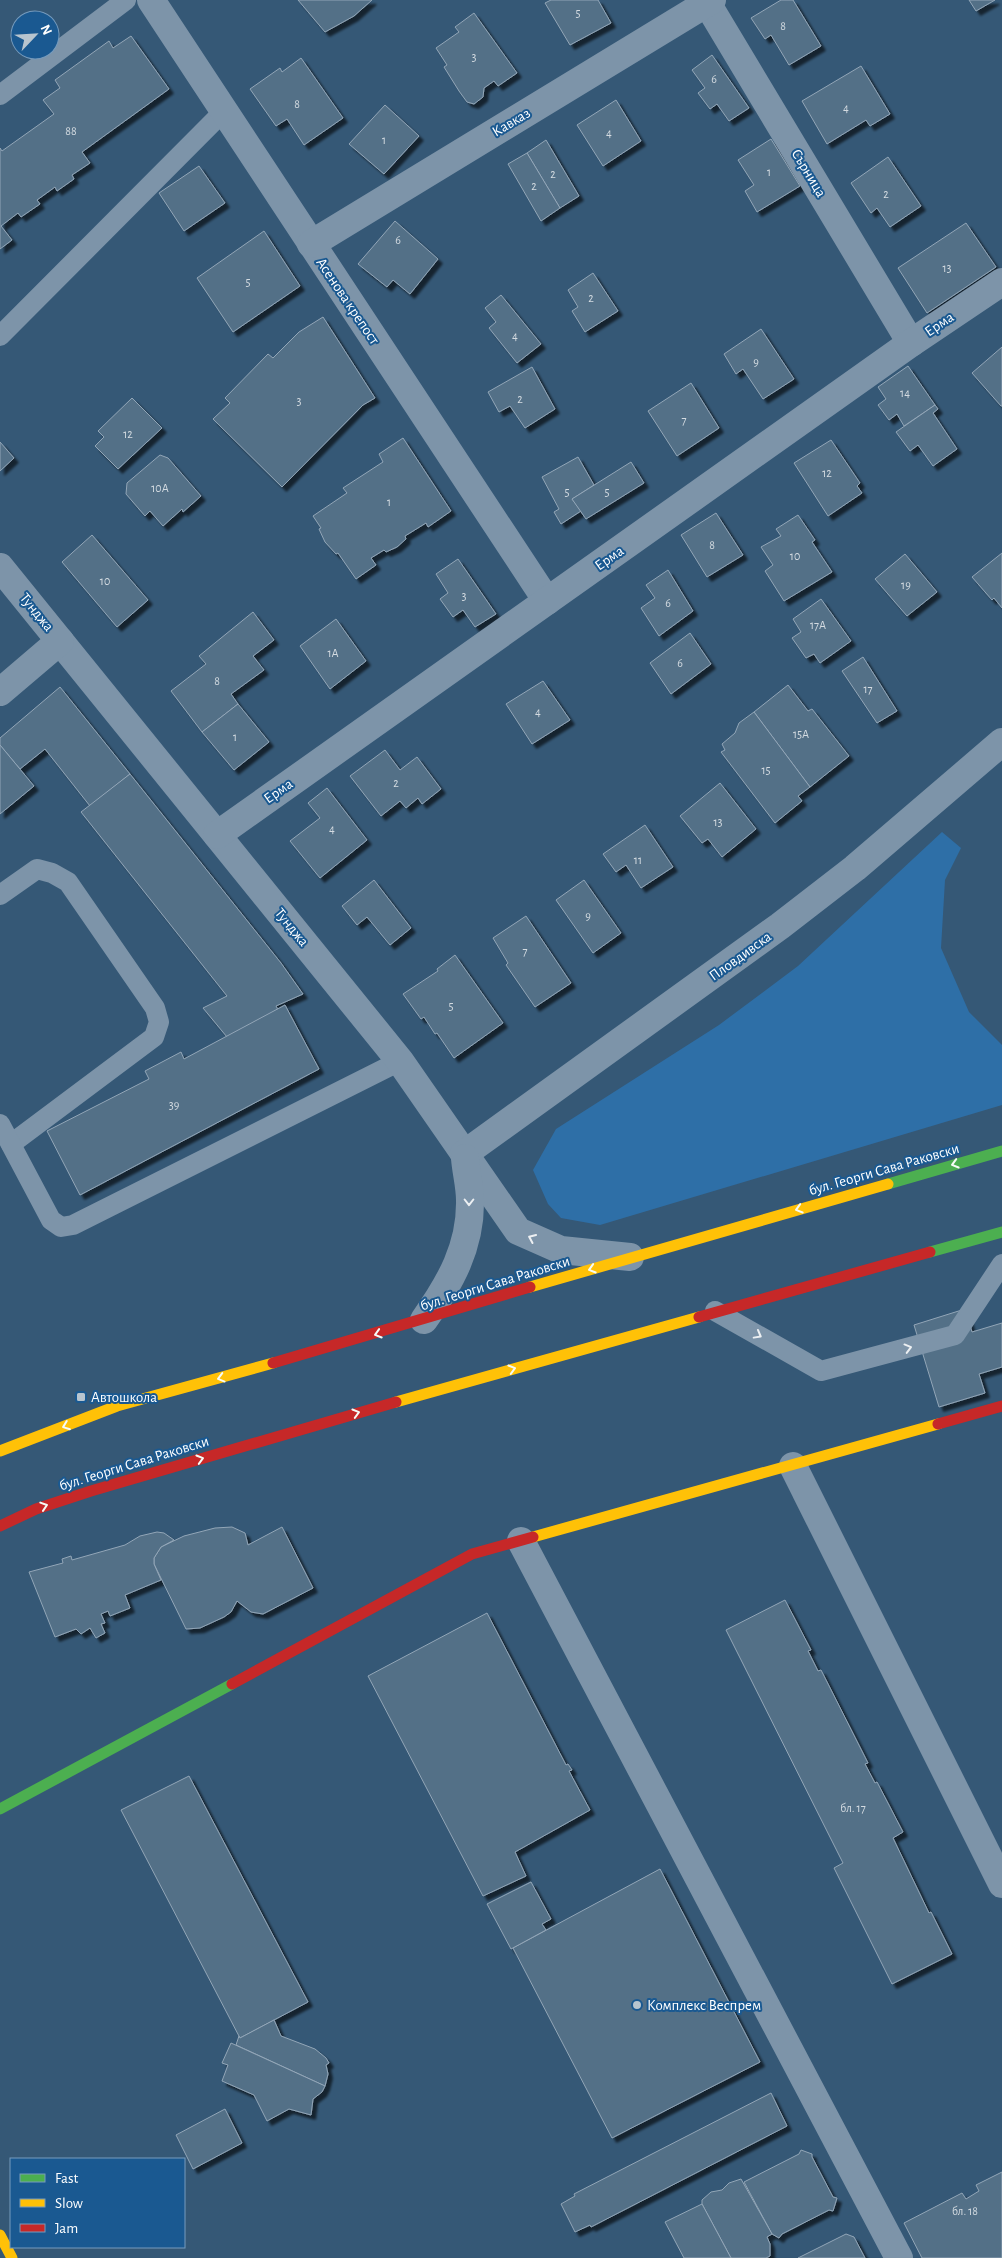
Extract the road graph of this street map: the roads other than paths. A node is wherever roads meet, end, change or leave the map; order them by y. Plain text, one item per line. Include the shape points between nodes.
1 (126, 0) edge
2 (151, 0) edge
3 (709, 2) edge
4 (0, 95) edge
5 (224, 111) junction
6 (310, 244) junction
7 (1002, 282) edge
8 (0, 336) edge
9 (911, 343) junction
10 (0, 567) edge
11 (547, 601) junction
12 (60, 641) junction
13 (0, 692) edge
14 (1000, 748) edge
15 (216, 835) junction
16 (0, 896) edge
17 (400, 1061) junction
18 (0, 1124) edge
19 (11, 1144) junction
20 (1002, 1151) edge
21 (464, 1154) junction
22 (1002, 1232) edge
23 (630, 1257) junction
24 (1000, 1271) edge
25 (715, 1311) junction
26 (424, 1320) junction
27 (1002, 1406) edge
28 (0, 1451) edge
29 (793, 1466) junction
30 (0, 1526) edge
31 (522, 1541) junction
32 (0, 1809) edge
33 (1002, 1884) edge
34 (0, 2235) edge
35 (12, 2258) edge
36 (899, 2258) edge

1 - 4 lane
2 - 5 street, Асенова крепост
3 - 6 street, Кавказ
3 - 9 street, Сърница
5 - 6 street, Асенова крепост
5 - 8 lane
6 - 11 street, Асенова крепост
7 - 9 street, Ерма
9 - 11 street, Ерма
10 - 12 street, Тунджа
11 - 15 street, Ерма
12 - 13 street
12 - 15 street, Тунджа
14 - 21 street, Пловдивска via 780,926
15 - 17 street, Тунджа
16 - 19 lane via 36,869 68,882 155,1008 159,1022 154,1036
17 - 19 lane via 73,1225 61,1227 51,1220
17 - 21 street, Тунджа
18 - 19 lane
20 -> 23 main road, бул. Георги Сава Раковски
23 -> 21 street via 561,1250 518,1232
21 -> 26 street, Тунджа via 470,1200 467,1238 448,1286
22 - 25 main road, бул. Георги Сава Раковски
23 -> 26 main road, бул. Георги Сава Раковски
25 -> 24 lane via 821,1371 955,1335
30 -> 25 main road, бул. Георги Сава Раковски via 36,1509 91,1491
26 -> 28 main road, бул. Георги Сава Раковски via 117,1406
27 - 29 main road
29 - 31 main road
29 - 33 street
31 - 32 main road via 472,1554
31 - 36 street
34 - 35 main road

